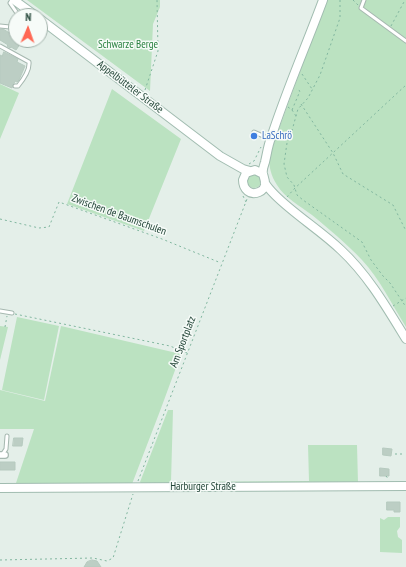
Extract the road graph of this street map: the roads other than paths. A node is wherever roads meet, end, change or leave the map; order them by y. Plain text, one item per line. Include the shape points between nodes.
1 (13, 0) edge
2 (323, 0) edge
3 (364, 0) edge
4 (13, 8) edge
5 (24, 8) edge
6 (48, 25) edge
7 (406, 41) edge
8 (0, 46) edge
9 (15, 86) dead end
10 (254, 132) dead end
11 (268, 138) junction
12 (220, 156) junction
13 (251, 167) junction
14 (263, 174) junction
15 (243, 180) junction
16 (265, 183) junction
17 (258, 192) junction
18 (284, 200) junction
19 (0, 311) edge
20 (10, 313) road end
21 (406, 339) edge
22 (7, 436) dead end
23 (2, 455) edge
24 (406, 486) edge
25 (0, 488) edge

1 - 4 lane via 10,3
1 - 5 main road
2 - 11 main road
3 - 7 lane via 361,8
6 - 12 main road, Appelbütteler Straße
8 - 9 lane via 29,62 23,80
10 - 11 lane
11 - 13 main road via 257,165
11 - 14 main road
12 - 13 main road, Appelbütteler Straße via 243,169
12 - 15 main road, Appelbütteler Straße
13 - 14 main road
13 - 15 main road
14 - 16 main road
15 - 17 main road via 247,191
16 - 17 main road
16 - 18 main road
17 - 18 main road
18 - 21 main road via 346,256 365,278
19 - 20 lane
22 - 23 lane via 6,449
24 - 25 main road, Harburger Straße

